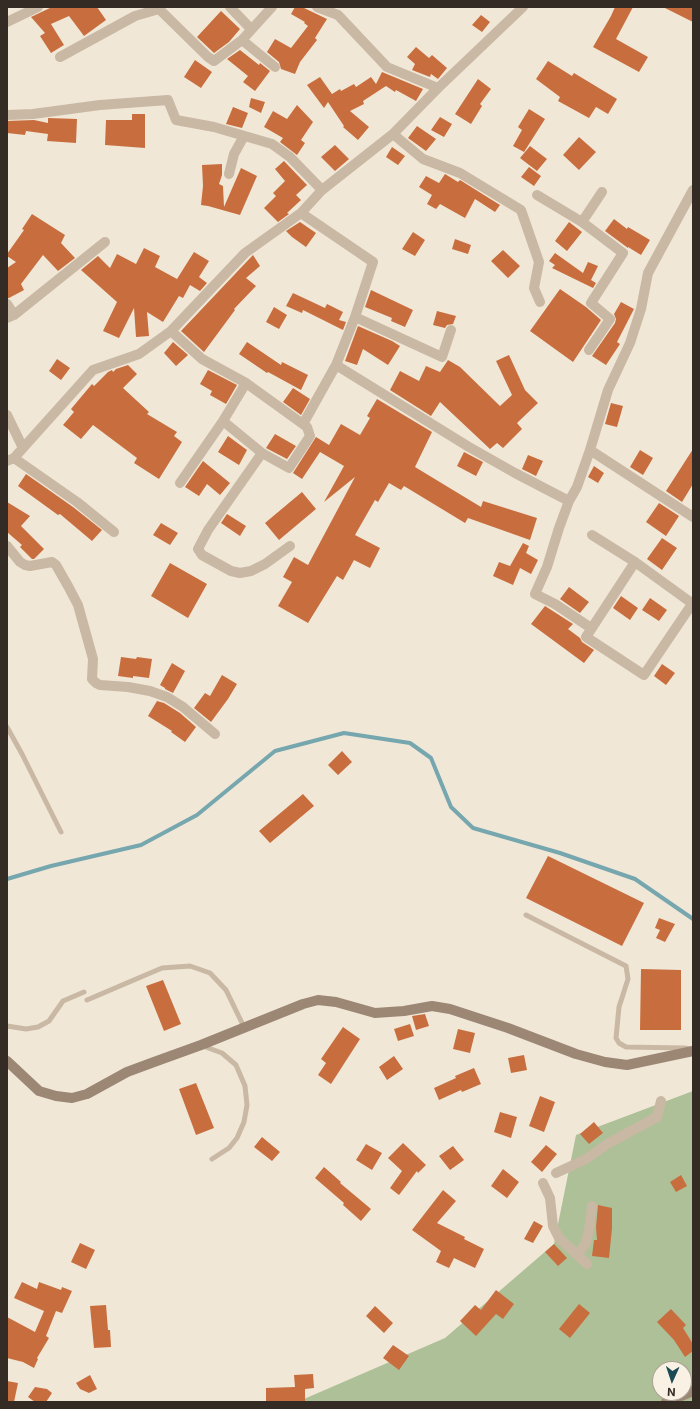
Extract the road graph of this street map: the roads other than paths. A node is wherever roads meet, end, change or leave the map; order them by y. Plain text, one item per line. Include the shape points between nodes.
1 (38, 7) edge
2 (230, 7) edge
3 (272, 7) edge
4 (317, 7) edge
5 (523, 7) edge
6 (158, 8) edge
7 (7, 22) edge
8 (251, 29) junction
9 (242, 40) junction
10 (60, 57) dead end
11 (275, 66) dead end
12 (438, 88) junction
13 (7, 115) edge
14 (393, 134) junction
15 (244, 136) junction
16 (229, 174) dead end
17 (322, 190) junction
18 (693, 190) edge
19 (602, 192) dead end
20 (537, 195) dead end
21 (301, 213) junction
22 (582, 222) junction
23 (105, 242) dead end
24 (540, 302) dead end
25 (7, 304) edge
26 (10, 316) edge
27 (355, 317) junction
28 (451, 330) dead end
29 (171, 331) junction
30 (589, 350) dead end
31 (336, 365) junction
32 (246, 383) junction
33 (7, 415) edge
34 (223, 421) junction
35 (303, 424) junction
36 (23, 448) junction
37 (590, 450) junction
38 (262, 453) junction
39 (10, 459) edge
40 (180, 482) dead end
41 (569, 501) junction
42 (693, 517) edge
43 (114, 532) dead end
44 (592, 535) dead end
45 (7, 546) edge
46 (290, 546) dead end
47 (636, 562) junction
48 (692, 604) edge
49 (591, 628) junction
50 (7, 727) edge
51 (215, 734) dead end
52 (61, 832) dead end
53 (526, 914) dead end
54 (84, 992) dead end
55 (87, 1000) dead end
56 (7, 1026) edge
57 (244, 1027) junction
58 (201, 1045) junction
59 (693, 1051) edge
60 (7, 1061) edge
61 (661, 1101) dead end
62 (212, 1159) dead end
63 (556, 1173) dead end
64 (543, 1183) dead end
65 (592, 1206) dead end
66 (577, 1255) junction
67 (587, 1264) dead end
68 (693, 1391) edge
69 (666, 1402) edge

1 - 7 street
2 - 8 street
3 - 8 street
4 - 12 street via 338,15 386,67
5 - 12 street
6 - 9 street via 214,61
6 - 10 street via 134,16
8 - 9 street
9 - 11 street
12 - 14 street
13 - 15 street via 168,100 176,120
14 - 17 street
14 - 24 street via 423,159 460,173 521,210 539,262 534,288
15 - 16 street via 234,154
15 - 17 street via 272,144 290,157
17 - 21 street
18 - 37 street via 648,273 642,309 630,343 608,390
19 - 22 street
20 - 22 street
21 - 27 street via 373,262
21 - 29 street via 245,253
22 - 30 street via 623,253 591,303 610,319
23 - 26 street
25 - 26 street
27 - 28 street via 440,362
27 - 31 street
29 - 32 street via 202,359
29 - 36 street via 139,354 93,370
31 - 35 street
31 - 41 street via 469,447
32 - 34 street
32 - 35 street
33 - 36 street
34 - 38 street
34 - 40 street
35 - 38 street via 310,436 289,468
36 - 39 street
37 - 41 street via 577,487
37 - 42 street
38 - 46 street via 208,530 198,549 202,555 231,571 240,573 266,564
39 - 43 street via 78,502
41 - 49 street via 535,594
44 - 47 street
45 - 51 street via 25,565 52,562 56,566 78,605 93,659 92,679 96,683 150,691 167,697
47 - 48 street
47 - 49 street
48 - 49 street via 644,675 586,637
50 - 52 lane
53 - 59 lane via 626,966 628,979 619,1006 616,1038 618,1043 626,1047 686,1048
54 - 56 lane via 63,1001 49,1021 38,1028
55 - 57 lane via 162,968 190,966 210,973 226,990
57 - 58 street
57 - 59 street via 318,1000 336,1002 375,1013 432,1006 450,1009 576,1054 606,1062 627,1065
58 - 60 street via 127,1072 87,1094 72,1098 39,1090
58 - 62 lane via 222,1053 236,1065 245,1086 247,1105 244,1122 237,1138
61 - 63 street via 657,1117 609,1143 586,1159
64 - 66 street via 550,1198 553,1226 559,1238
65 - 66 street via 586,1243
66 - 67 street
68 - 69 street

